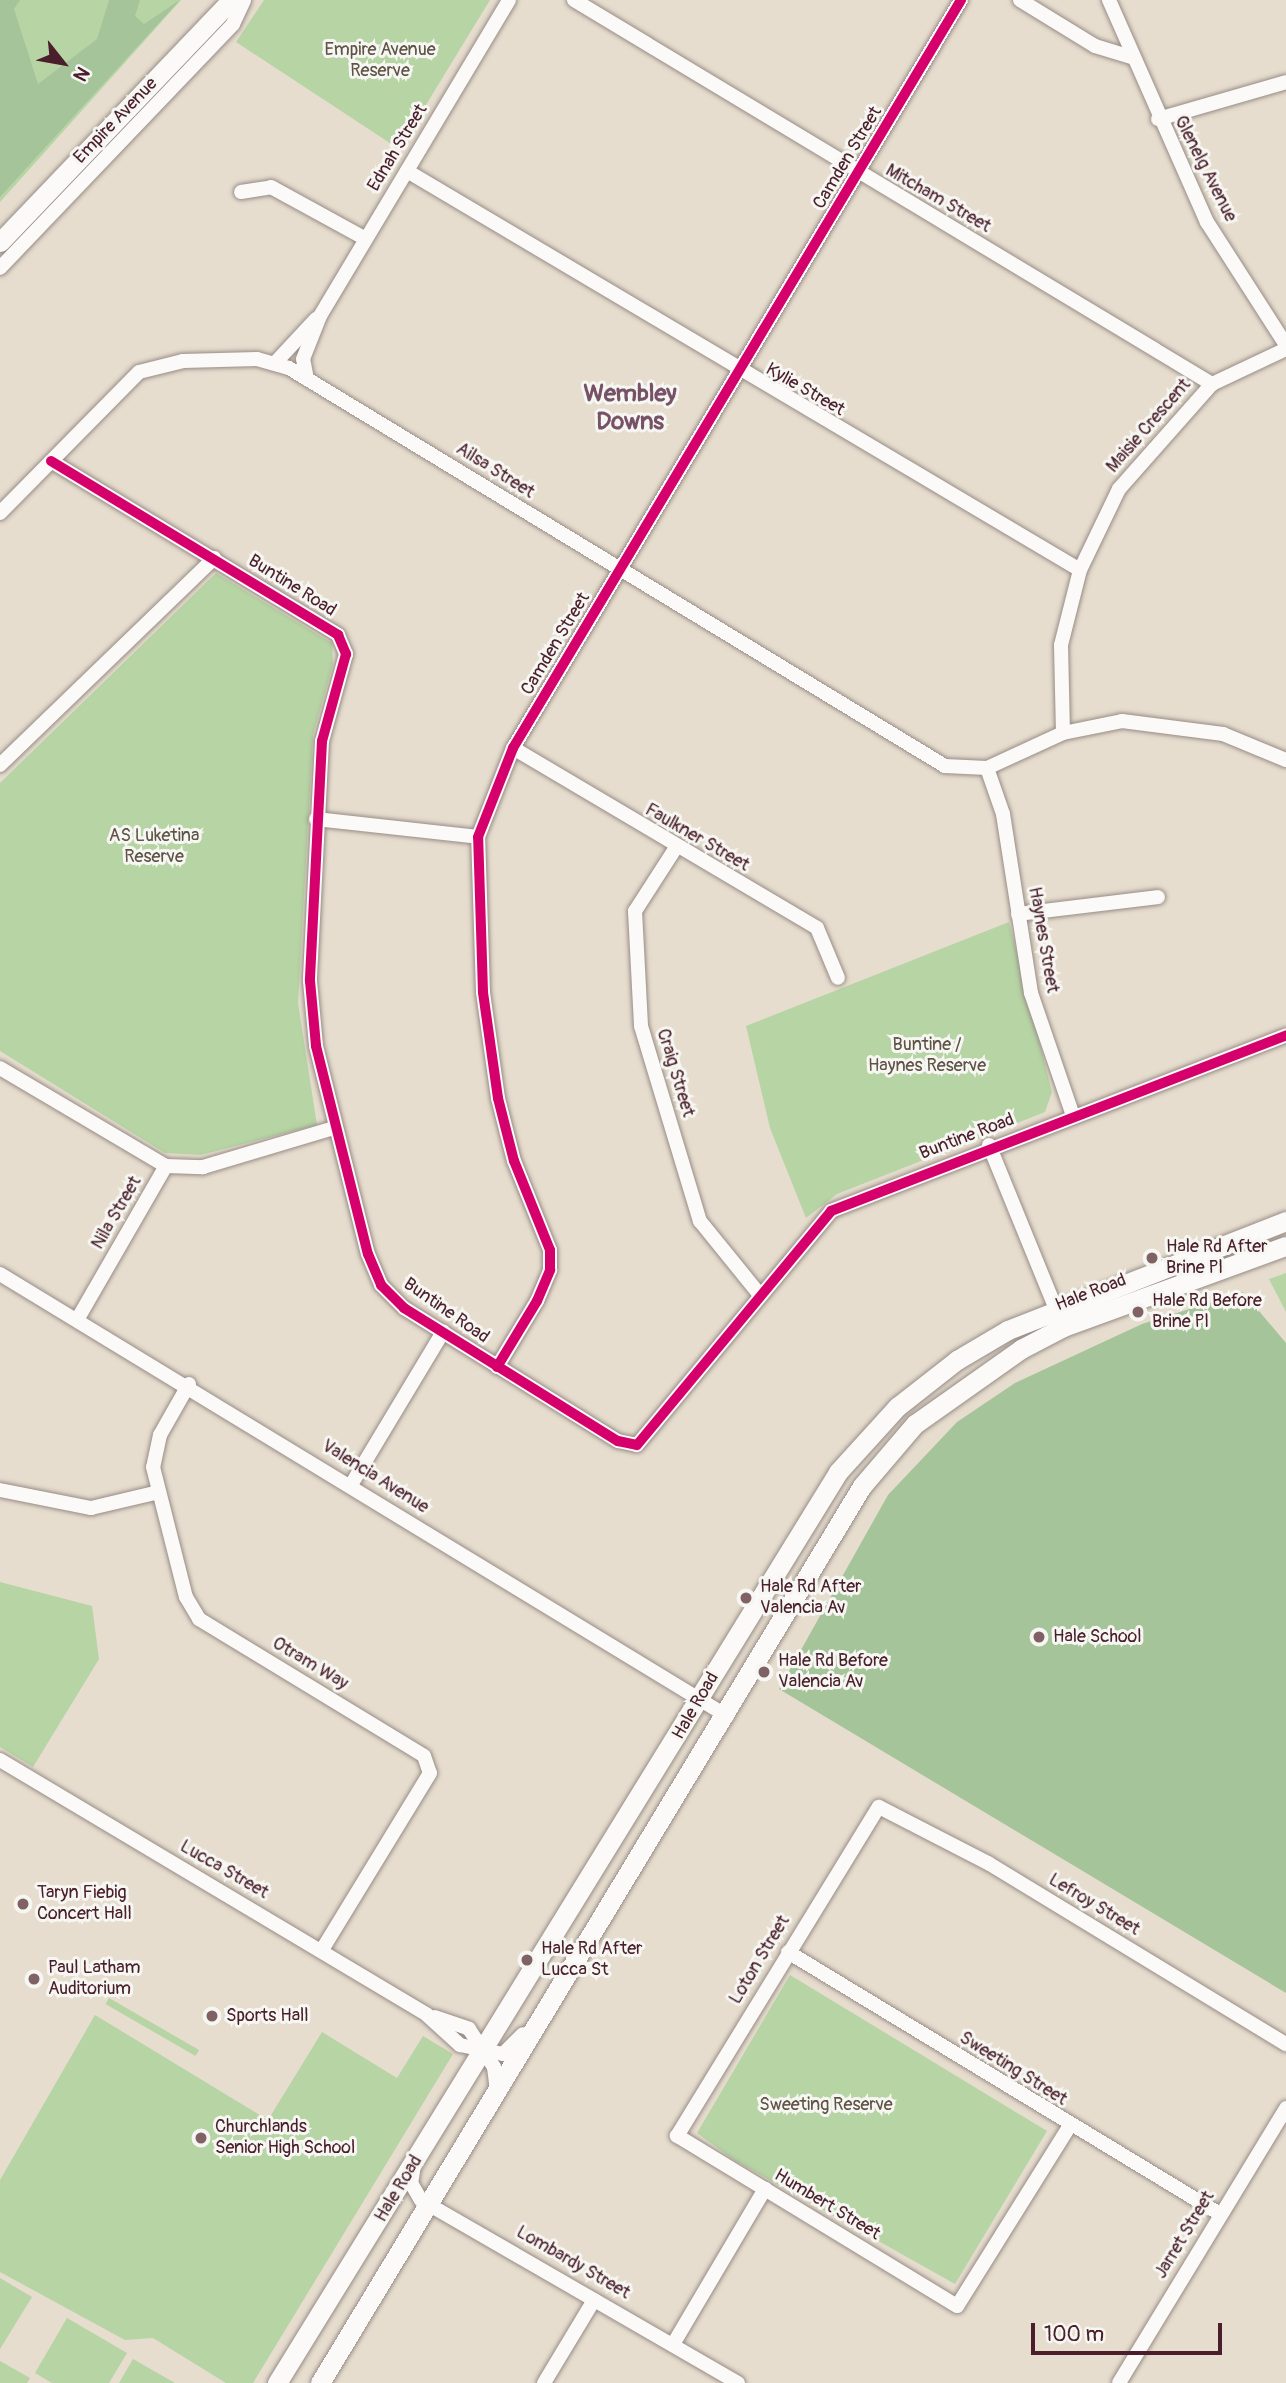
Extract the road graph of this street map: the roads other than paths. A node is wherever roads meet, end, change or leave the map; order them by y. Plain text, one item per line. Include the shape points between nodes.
1 (214, 0) edge
2 (231, 0) edge
3 (244, 0) edge
4 (509, 0) edge
5 (574, 0) edge
6 (961, 0) edge
7 (1020, 0) edge
8 (1109, 0) edge
9 (1131, 57) junction
10 (1286, 82) edge
11 (1158, 119) junction
12 (407, 171) junction
13 (858, 175) junction
14 (241, 192) dead end
15 (0, 224) edge
16 (366, 239) junction
17 (0, 242) edge
18 (0, 268) edge
19 (320, 316) junction
20 (1286, 347) edge
21 (275, 363) junction
22 (739, 372) junction
23 (307, 379) junction
24 (1212, 384) junction
25 (51, 461) junction
26 (0, 513) edge
27 (214, 558) junction
28 (623, 568) junction
29 (1080, 570) junction
30 (1063, 733) junction
31 (513, 748) junction
32 (1286, 760) edge
33 (0, 765) edge
34 (986, 768) junction
35 (316, 819) junction
36 (478, 837) junction
37 (676, 849) junction
38 (1158, 897) dead end
39 (1018, 914) junction
40 (838, 978) dead end
41 (1286, 1035) edge
42 (0, 1068) edge
43 (1073, 1116) junction
44 (334, 1128) junction
45 (989, 1145) junction
46 (166, 1167) junction
47 (1286, 1221) edge
48 (1286, 1246) edge
49 (0, 1274) edge
50 (760, 1295) junction
51 (1054, 1307) junction
52 (77, 1320) junction
53 (1063, 1327) junction
54 (443, 1332) junction
55 (497, 1367) junction
56 (188, 1384) junction
57 (351, 1485) junction
58 (0, 1490) edge
59 (155, 1493) junction
60 (700, 1700) junction
61 (727, 1716) junction
62 (0, 1760) edge
63 (879, 1807) joint
64 (322, 1950) junction
65 (788, 1952) junction
66 (551, 2004) junction
67 (1286, 2044) edge
68 (485, 2050) junction
69 (497, 2093) junction
70 (1286, 2108) edge
71 (1069, 2127) junction
72 (677, 2136) joint
73 (414, 2163) junction
74 (765, 2189) junction
75 (429, 2204) junction
76 (1220, 2214) junction
77 (594, 2300) junction
78 (675, 2341) junction
79 (277, 2383) edge
80 (320, 2383) edge
81 (544, 2383) edge
82 (738, 2383) edge
83 (1119, 2383) edge

1 - 15 main road, Empire Avenue
2 - 17 main road, Empire Avenue
3 - 18 street via 233,24
4 - 12 street, Ednah Street
5 - 13 street, Mitcham Street
6 - 13 street, Camden Street
7 - 9 street via 1096,46
8 - 9 street, Glenelg Avenue
9 - 11 street, Glenelg Avenue
10 - 11 street
11 - 20 street, Glenelg Avenue via 1208,222
12 - 16 street, Ednah Street
12 - 22 street, Kylie Street
13 - 22 street, Camden Street
13 - 24 street, Mitcham Street
14 - 16 street via 271,187
16 - 19 street, Ednah Street
19 - 21 street, Ednah Street
19 - 23 street, Ednah Street via 303,359
20 - 24 street, Maisie Crescent
21 - 23 street, Ailsa Street
21 - 25 street, Ailsa Street via 183,361 139,372
22 - 28 street, Camden Street
22 - 29 street, Kylie Street
23 - 28 street, Ailsa Street
24 - 29 street, Maisie Crescent via 1119,489
25 - 26 street, Ailsa Street
25 - 27 street, Buntine Road
27 - 33 street
27 - 35 street, Buntine Road via 338,635 346,654 322,740
28 - 31 street, Camden Street
28 - 34 street, Ailsa Street via 945,766
29 - 30 street, Maisie Crescent via 1057,671
30 - 32 street via 1122,722 1188,726
30 - 34 street
31 - 36 street, Camden Street
31 - 37 street, Faulkner Street
34 - 39 street, Haynes Street via 1003,814
35 - 36 street
35 - 44 street, Buntine Road via 310,981
36 - 55 street, Camden Street via 483,992 498,1098 514,1161 551,1250 537,1301
37 - 40 street, Faulkner Street via 817,928
37 - 50 street, Craig Street via 635,911 641,1026 701,1221
38 - 39 street
39 - 43 street, Haynes Street via 1031,993
41 - 43 street, Buntine Road
42 - 46 street
43 - 45 street, Buntine Road
44 - 46 street, Nila Street via 203,1167
44 - 54 street, Buntine Road via 381,1285
45 - 50 street, Buntine Road via 831,1211
45 - 51 street
46 - 52 street, Nila Street
47 - 51 main road, Hale Road
48 - 53 main road, Hale Road
49 - 52 street, Valencia Avenue
50 - 55 street, Buntine Road via 637,1445 618,1441
51 - 53 street
51 - 60 main road, Hale Road via 957,1360 897,1407 855,1454 791,1540
52 - 56 street, Valencia Avenue
53 - 61 main road, Hale Road via 968,1381 906,1434 862,1486
54 - 55 street, Buntine Road
54 - 57 street
56 - 57 street, Valencia Avenue
56 - 59 street, Otram Way via 160,1434
57 - 60 street, Valencia Avenue
58 - 59 street via 91,1508
59 - 64 street, Otram Way via 186,1597 199,1619 424,1756 430,1773 420,1798
60 - 61 street, Valencia Avenue
60 - 68 main road, Hale Road
61 - 66 main road, Hale Road
62 - 64 street, Lucca Street
63 - 65 street, Loton Street
63 - 67 street, Lefroy Street via 988,1863
64 - 68 street, Lucca Street via 427,2015 469,2029
65 - 71 street, Sweeting Street
65 - 72 street, Loton Street
66 - 68 street via 509,2050
66 - 69 main road, Hale Road
68 - 69 street, Lucca Street
68 - 73 main road, Hale Road
69 - 75 main road, Hale Road
70 - 76 street, Jarret Street
71 - 74 street, Humbert Street via 957,2306
71 - 76 street, Sweeting Street
72 - 74 street, Humbert Street
73 - 75 street, Lombardy Street via 411,2183
73 - 79 main road, Hale Road
74 - 78 street
75 - 77 street, Lombardy Street
75 - 80 main road, Hale Road
76 - 83 street, Jarret Street
77 - 78 street, Lombardy Street
77 - 81 street
78 - 82 street, Lombardy Street

